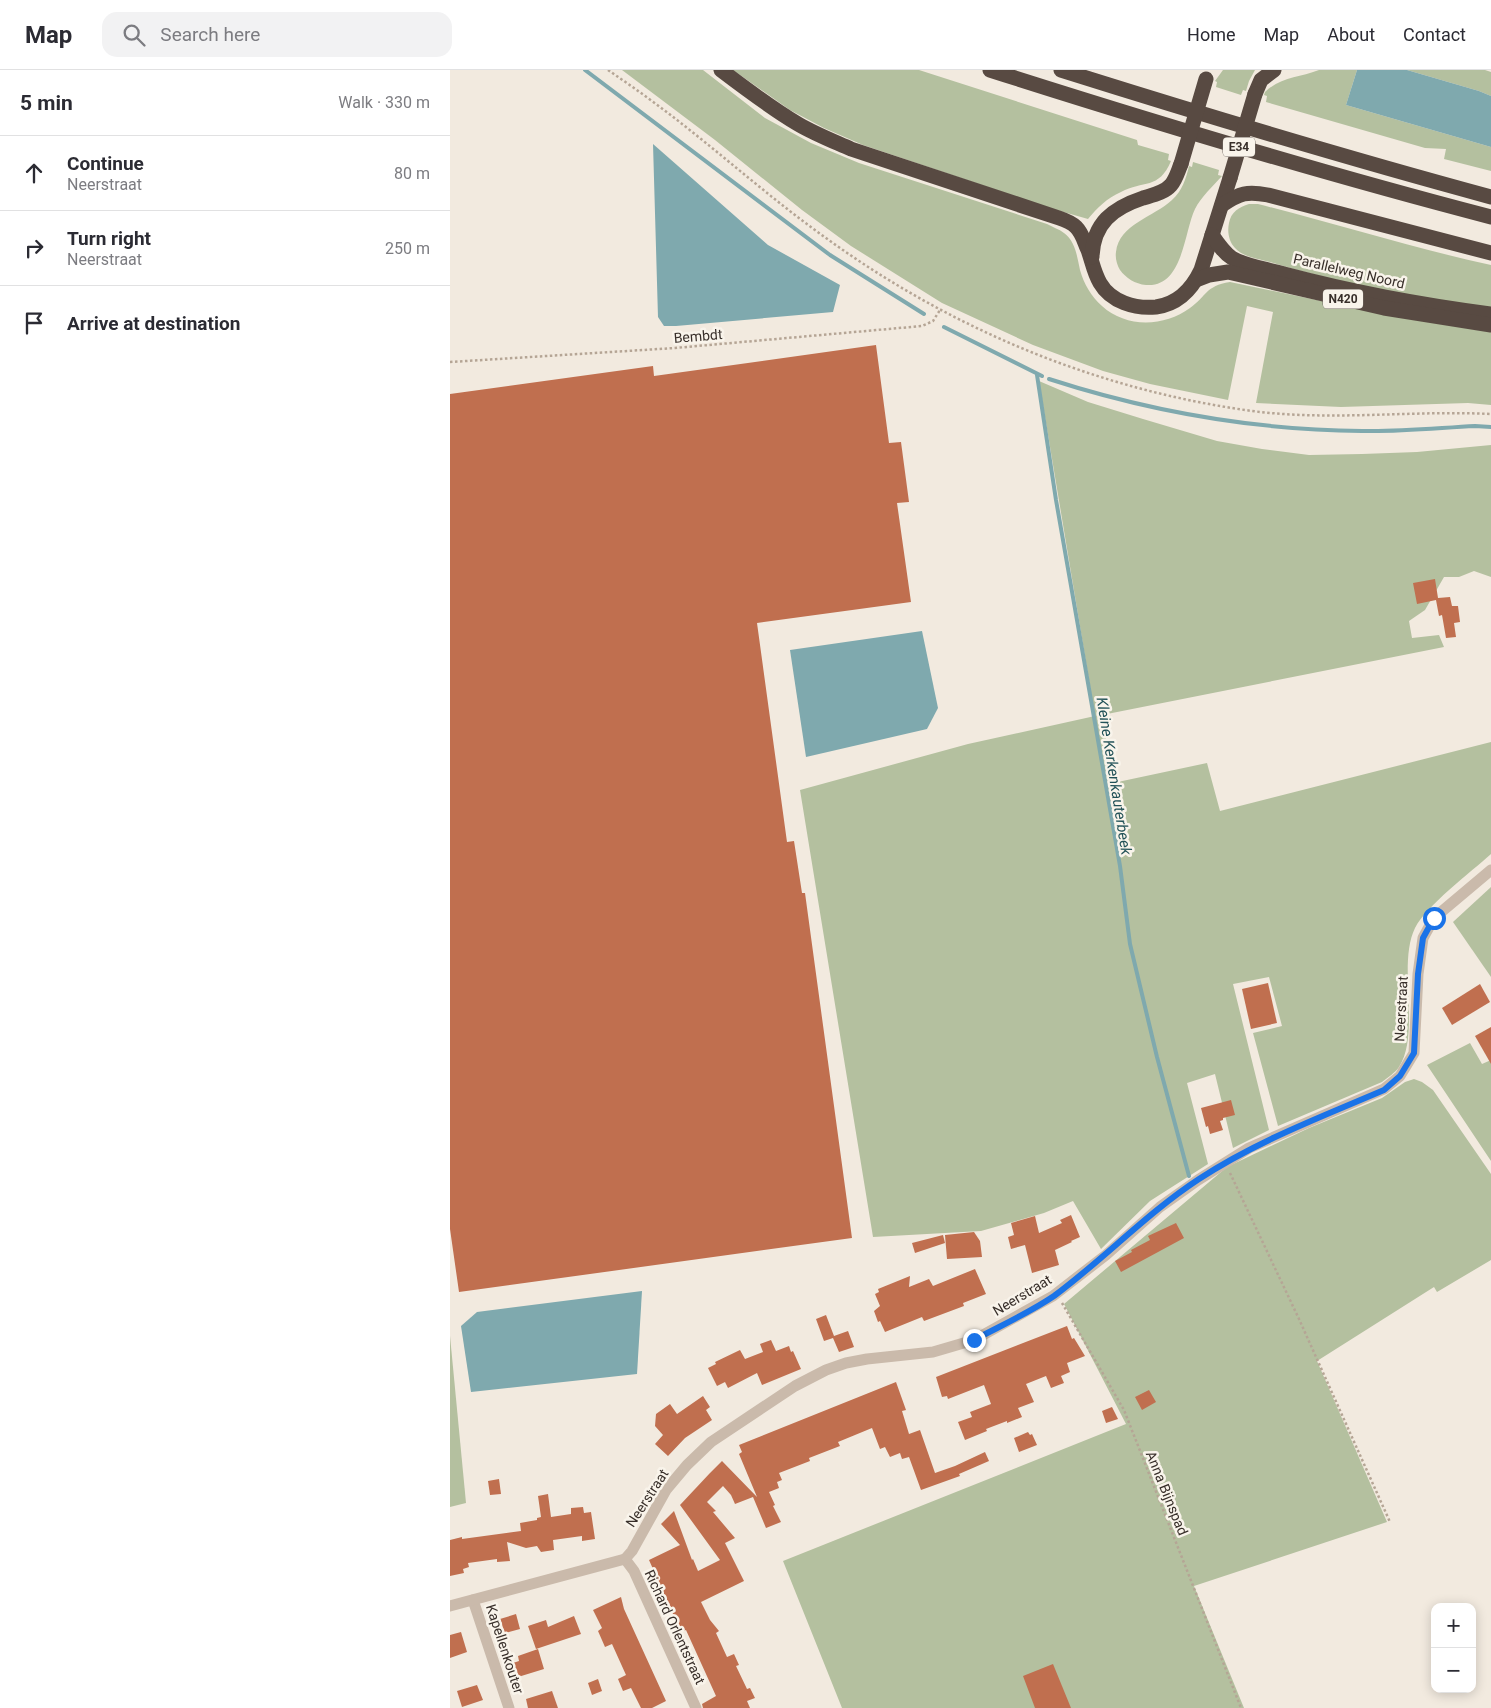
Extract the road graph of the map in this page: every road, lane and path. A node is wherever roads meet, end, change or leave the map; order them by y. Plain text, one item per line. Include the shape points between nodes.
1 (608, 70) edge
2 (721, 70) edge
3 (990, 70) edge
4 (1062, 70) edge
5 (1274, 70) edge
6 (1208, 74) edge
7 (1491, 197) edge
8 (1222, 205) junction
9 (1491, 217) edge
10 (1212, 235) junction
11 (1491, 253) edge
12 (1092, 261) junction
13 (1196, 280) junction
14 (940, 310) junction
15 (1491, 314) edge
16 (1491, 325) edge
17 (450, 362) edge
18 (1491, 414) edge
19 (1491, 870) edge
20 (1226, 1163) junction
21 (1053, 1296) junction
22 (1390, 1522) dead end
23 (625, 1559) junction
24 (473, 1600) junction
25 (450, 1606) edge
26 (509, 1708) edge
27 (696, 1708) edge
28 (1241, 1708) edge

1 - 14 path via 657,104 827,239
2 - 12 highway via 766,104 824,137 1075,225 1084,238
3 - 9 highway, E34 via 1172,127
4 - 7 highway, E34 via 1240,126
5 - 8 highway, bridge via 1261,80
6 - 12 highway, bridge via 1181,164 1170,185 1159,193 1111,213 1094,238
8 - 10 highway
8 - 11 highway via 1251,192 1268,195
10 - 13 highway
10 - 15 highway, Parallelweg Noord / N420 via 1232,258 1251,265 1318,283
12 - 13 highway via 1100,284 1110,295 1125,304 1144,308 1178,300
13 - 16 highway, Parallelweg Noord / N420 via 1228,272 1384,308
14 - 17 path, Bembdt via 933,321 922,326 675,348
14 - 18 path via 999,339 1076,370 1187,400 1247,411 1294,414
19 - 20 street, Neerstraat via 1434,918 1423,938 1414,1053 1400,1076 1384,1090 1249,1148
20 - 21 street, Neerstraat via 1160,1207
20 - 22 path
21 - 23 street, Neerstraat via 974,1340 933,1352 846,1363 795,1386 711,1442 687,1465 666,1490
21 - 28 path, Anna Bijnspad via 1064,1304 1124,1410
23 - 24 street
23 - 27 street, Richard Orlentstraat via 634,1571
24 - 25 street
24 - 26 street, Kapellenkouter

